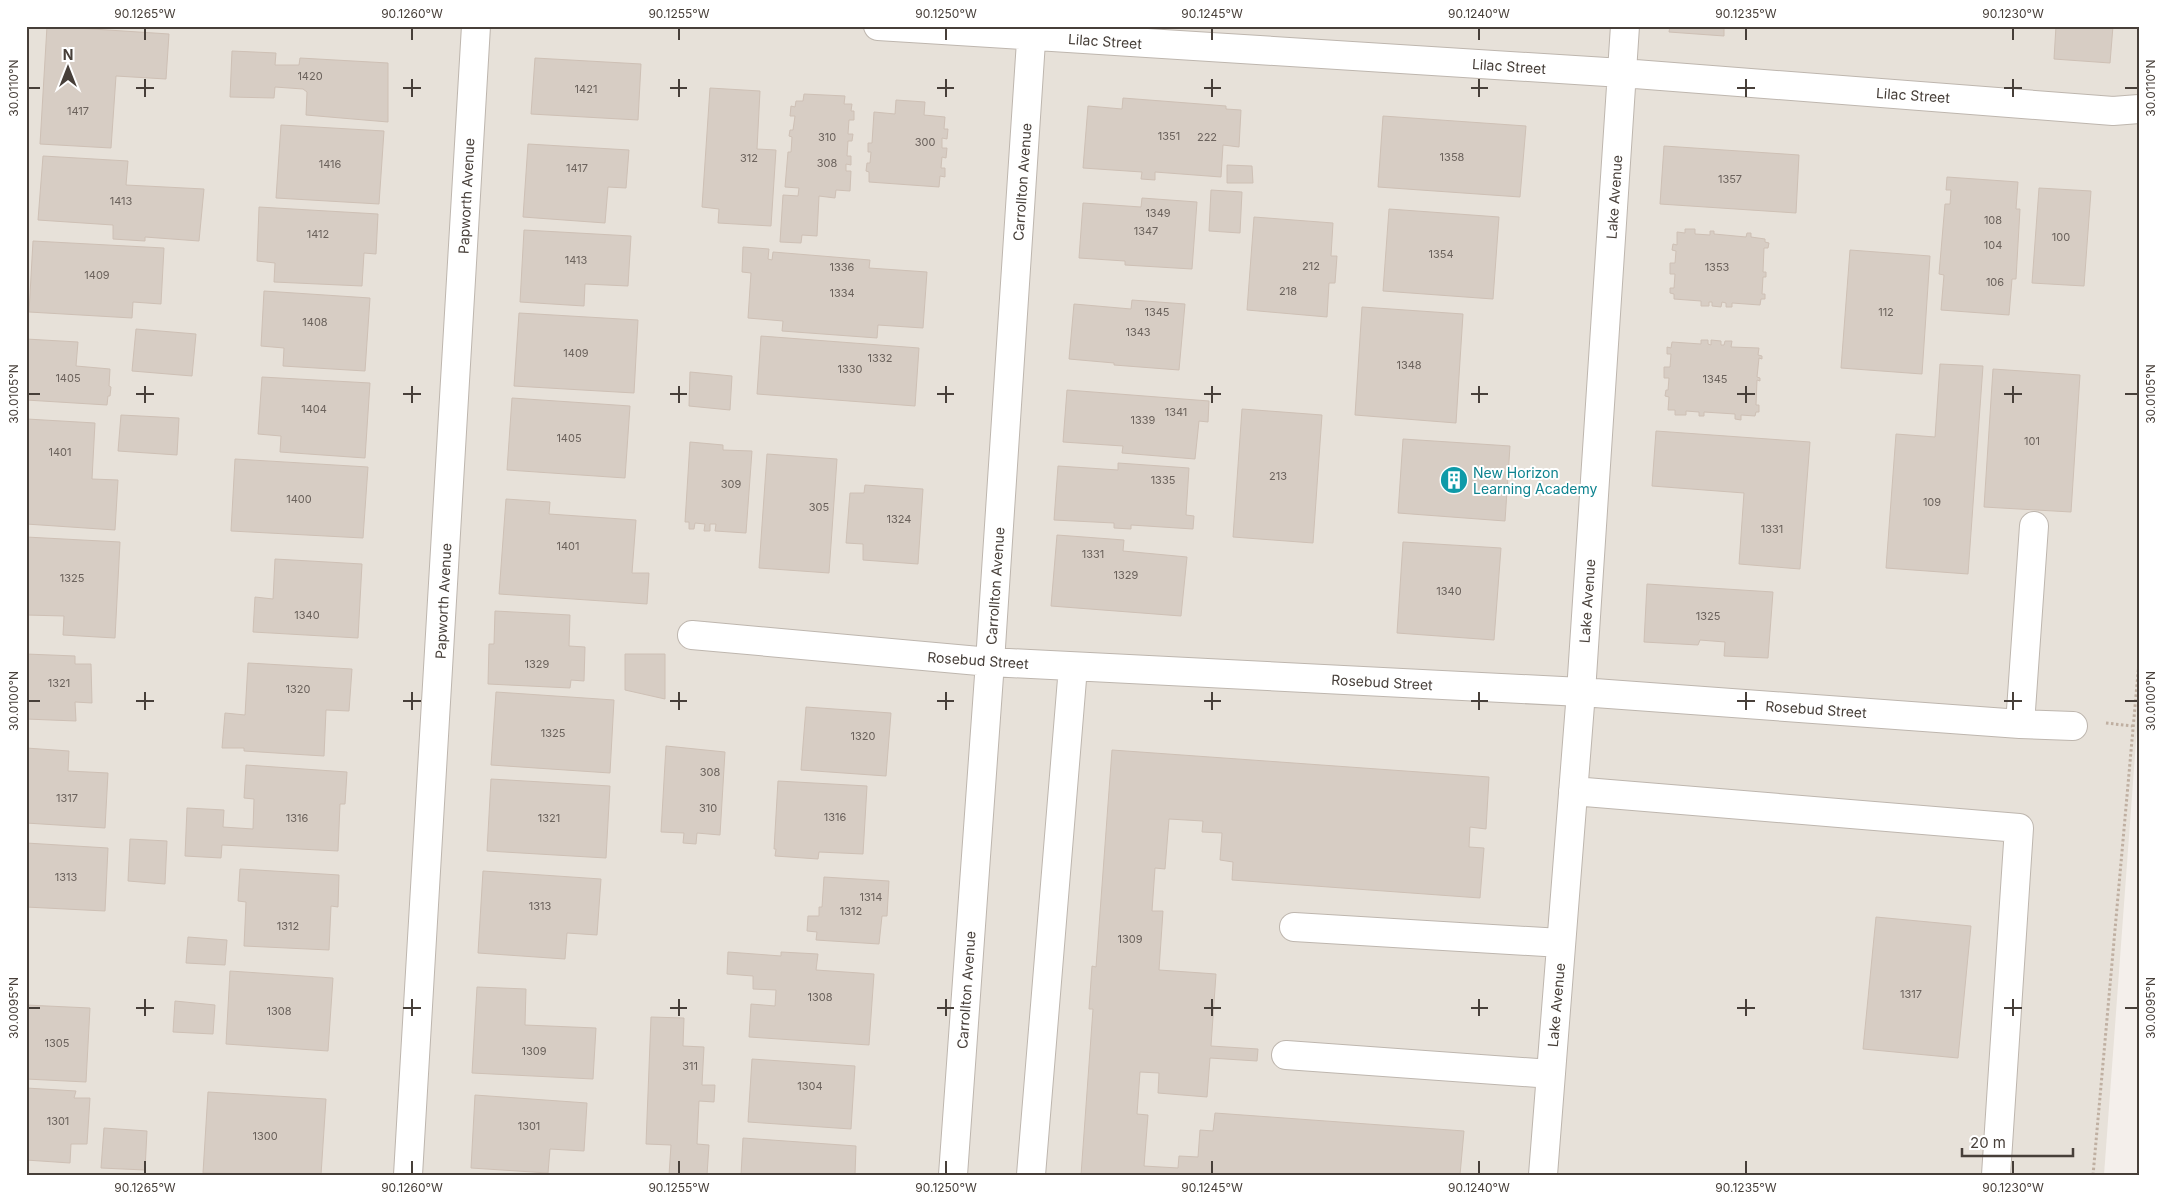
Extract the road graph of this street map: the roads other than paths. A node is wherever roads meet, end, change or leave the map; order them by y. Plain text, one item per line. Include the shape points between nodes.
1 (476, 26) edge
2 (878, 26) edge
3 (1625, 26) edge
4 (1032, 32) edge
5 (1622, 73) junction
6 (2139, 109) edge
7 (2034, 526) dead end
8 (692, 635) dead end
9 (990, 662) junction
10 (1073, 667) junction
11 (1581, 692) junction
12 (2020, 724) junction
13 (2073, 726) dead end
14 (1573, 791) junction
15 (1294, 927) dead end
16 (1561, 943) junction
17 (1286, 1055) dead end
18 (1551, 1074) junction
19 (408, 1175) edge
20 (953, 1175) edge
21 (1031, 1175) edge
22 (1543, 1175) edge
23 (1996, 1175) edge

1 - 19 street, Papworth Avenue
2 - 4 street, Lilac Street
3 - 5 street, Lake Avenue
4 - 5 street, Lilac Street
4 - 9 street, Carrollton Avenue
5 - 6 street, Lilac Street via 2113,110
5 - 11 street, Lake Avenue
7 - 12 street
8 - 9 street, Rosebud Street
9 - 10 street, Rosebud Street
9 - 20 street, Carrollton Avenue
10 - 11 street, Rosebud Street
10 - 21 street
11 - 12 street, Rosebud Street
11 - 14 street, Lake Avenue
12 - 13 street, Rosebud Street
14 - 16 street, Lake Avenue
14 - 23 street via 2019,828
15 - 16 street
16 - 18 street, Lake Avenue
17 - 18 street
18 - 22 street, Lake Avenue

